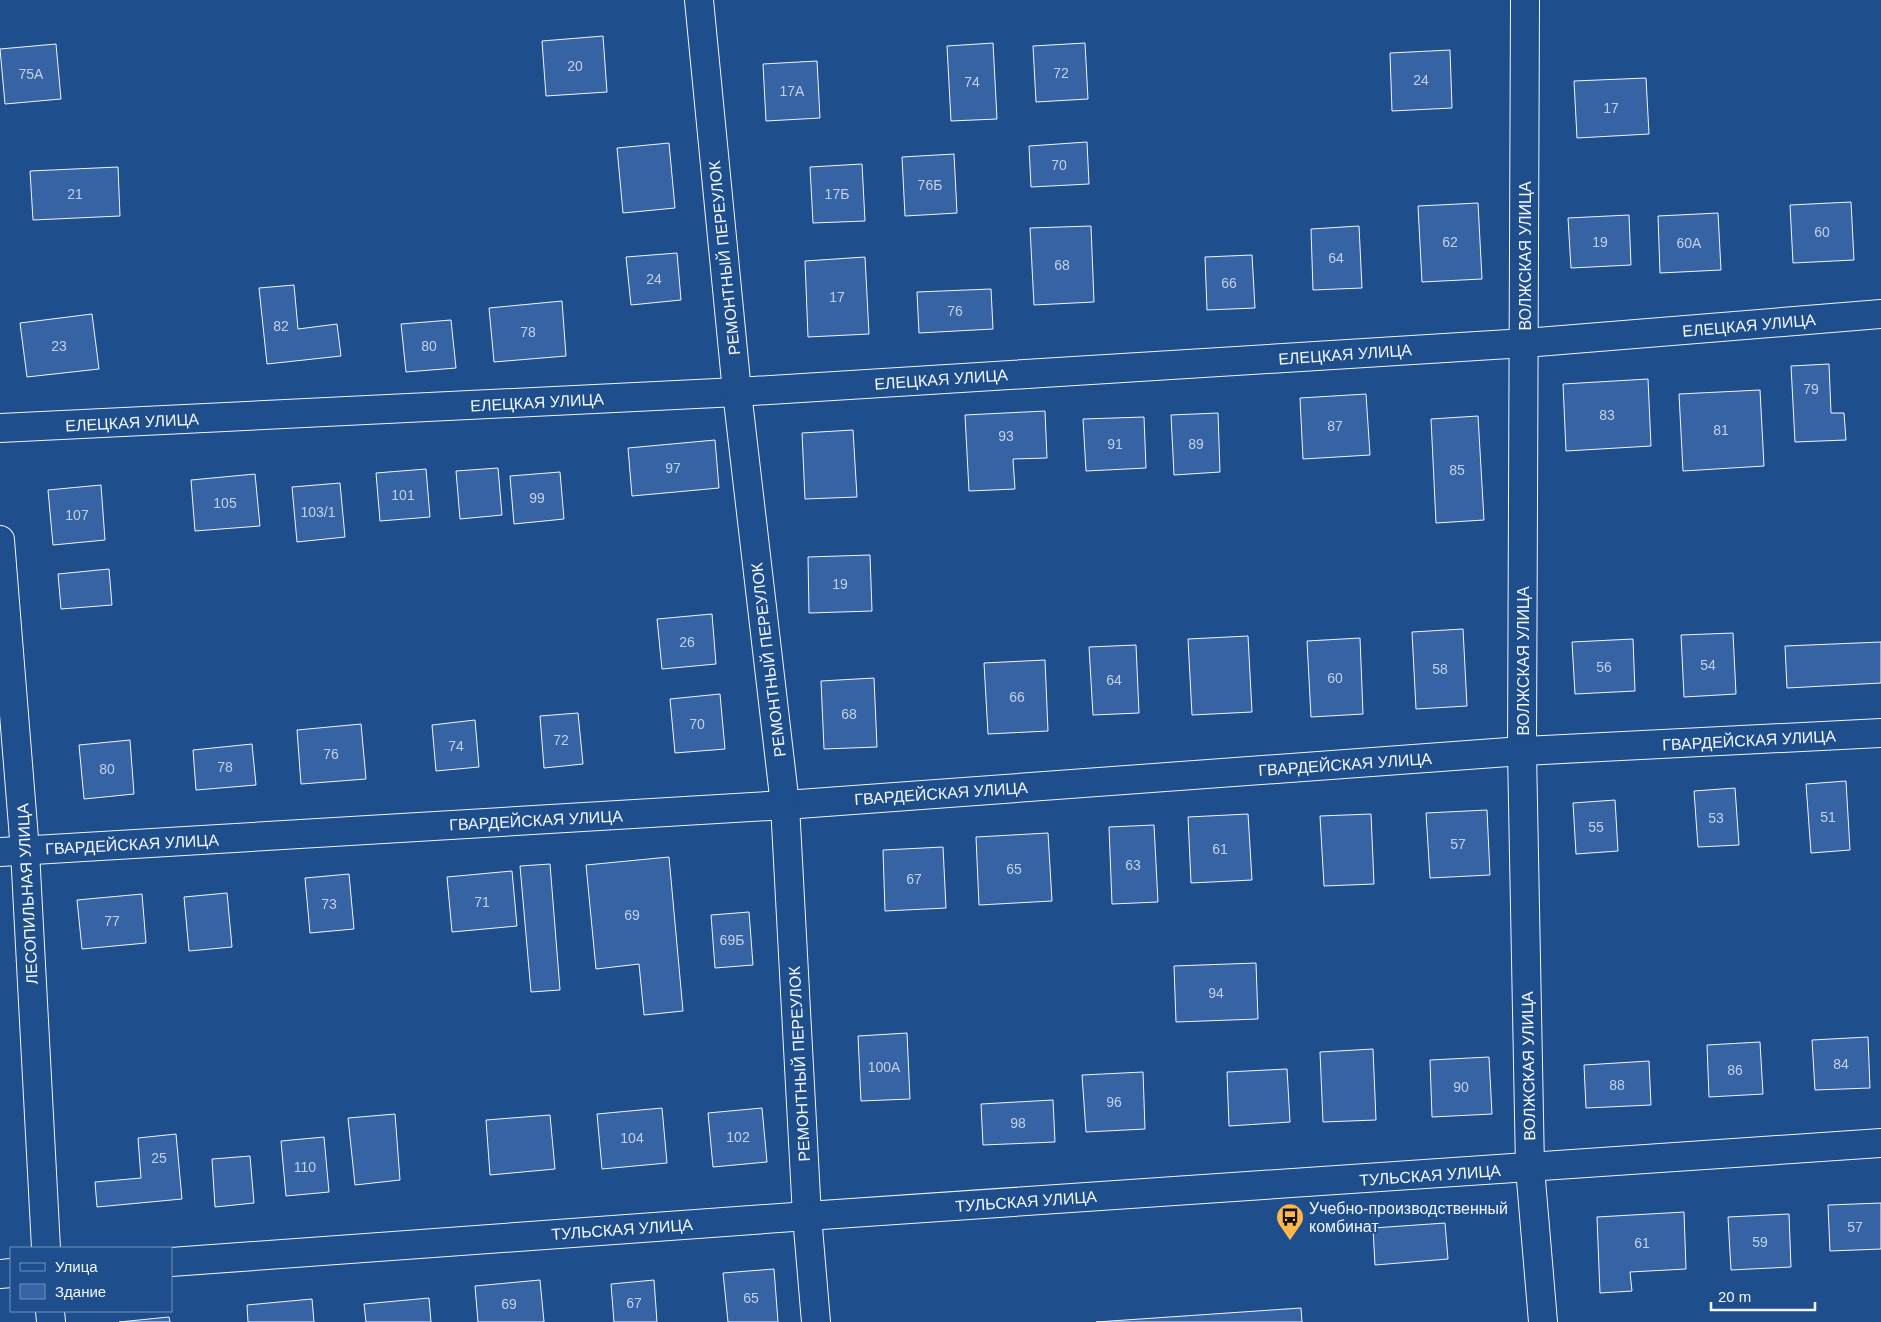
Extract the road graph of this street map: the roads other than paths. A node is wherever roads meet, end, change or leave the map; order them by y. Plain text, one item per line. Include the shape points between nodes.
1 (699, 0) edge
2 (1525, 0) edge
3 (1881, 314) edge
4 (1525, 343) junction
5 (737, 392) junction
6 (0, 428) edge
7 (0, 540) edge
8 (1881, 733) edge
9 (1522, 751) junction
10 (785, 805) junction
11 (13, 851) edge
12 (1881, 1143) edge
13 (1530, 1168) junction
14 (807, 1216) junction
15 (46, 1247) edge
16 (172, 1262) edge
17 (816, 1322) edge
18 (1543, 1322) edge

1 - 5 street, РЕМОНТНЫЙ ПЕРЕУЛОК
2 - 4 street, ВОЛЖСКАЯ УЛИЦА
3 - 4 street, ЕЛЕЦКАЯ УЛИЦА
4 - 5 street, ЕЛЕЦКАЯ УЛИЦА
4 - 9 street, ВОЛЖСКАЯ УЛИЦА
5 - 6 street, ЕЛЕЦКАЯ УЛИЦА
5 - 10 street, РЕМОНТНЫЙ ПЕРЕУЛОК
7 - 11 street, ЛЕСОПИЛЬНАЯ УЛИЦА
8 - 9 street, ГВАРДЕЙСКАЯ УЛИЦА
9 - 10 street, ГВАРДЕЙСКАЯ УЛИЦА
9 - 13 street, ВОЛЖСКАЯ УЛИЦА
10 - 11 street, ГВАРДЕЙСКАЯ УЛИЦА
10 - 14 street, РЕМОНТНЫЙ ПЕРЕУЛОК
11 - 15 street, ЛЕСОПИЛЬНАЯ УЛИЦА
12 - 13 street, ТУЛЬСКАЯ УЛИЦА
13 - 14 street, ТУЛЬСКАЯ УЛИЦА
13 - 18 street, ВОЛЖСКАЯ УЛИЦА
14 - 16 street, ТУЛЬСКАЯ УЛИЦА
14 - 17 street, РЕМОНТНЫЙ ПЕРЕУЛОК

